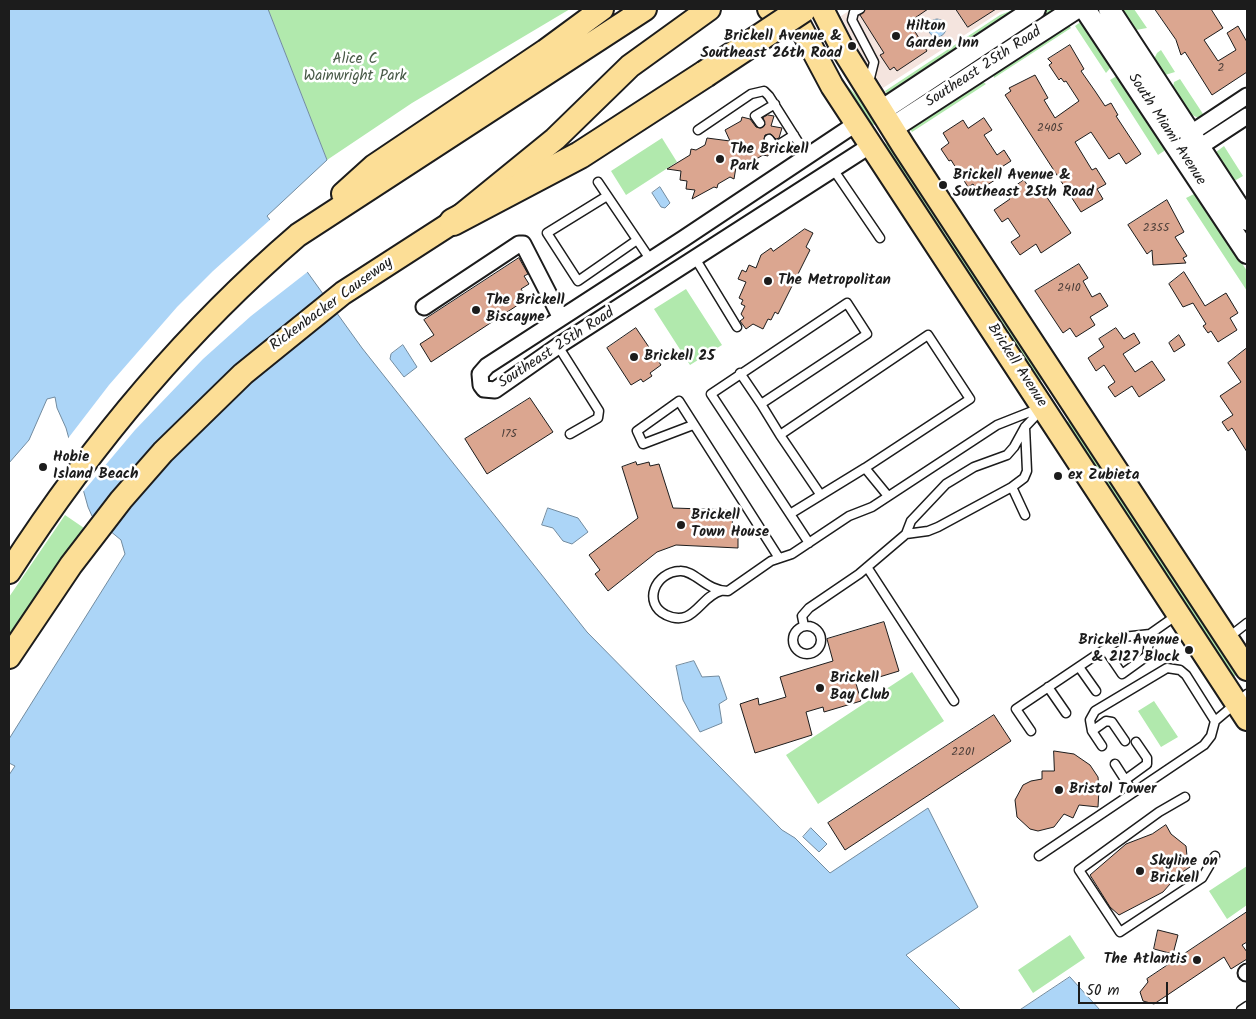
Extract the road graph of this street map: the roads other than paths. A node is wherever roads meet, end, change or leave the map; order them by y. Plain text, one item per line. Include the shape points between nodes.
1 (602, 9) edge
2 (645, 9) edge
3 (709, 9) edge
4 (769, 9) edge
5 (791, 9) edge
6 (860, 9) edge
7 (1035, 9) edge
8 (1075, 9) edge
9 (1085, 9) edge
10 (1109, 9) edge
11 (827, 17) edge
12 (802, 20) edge
13 (858, 34) junction
14 (974, 50) junction
15 (985, 68) junction
16 (867, 89) junction
17 (1247, 96) edge
18 (775, 104) junction
19 (1247, 116) edge
20 (887, 119) junction
21 (760, 123) dead end
22 (857, 123) junction
23 (698, 130) dead end
24 (794, 135) junction
25 (769, 139) dead end
26 (871, 145) junction
27 (1187, 145) junction
28 (904, 147) junction
29 (807, 156) junction
30 (789, 168) junction
31 (833, 169) junction
32 (598, 182) dead end
33 (802, 188) junction
34 (607, 196) junction
35 (1247, 220) edge
36 (453, 222) junction
37 (298, 235) junction
38 (880, 238) dead end
39 (683, 239) junction
40 (637, 240) junction
41 (1247, 253) edge
42 (695, 258) junction
43 (650, 259) junction
44 (424, 307) dead end
45 (577, 308) junction
46 (561, 318) junction
47 (588, 327) junction
48 (737, 327) dead end
49 (558, 346) junction
50 (740, 373) junction
51 (1067, 392) junction
52 (761, 404) junction
53 (1044, 408) junction
54 (693, 425) junction
55 (1025, 427) junction
56 (570, 434) dead end
57 (780, 435) junction
58 (866, 468) junction
59 (1012, 487) junction
60 (820, 494) junction
61 (888, 496) junction
62 (790, 514) junction
63 (1025, 515) dead end
64 (906, 534) junction
65 (809, 543) junction
66 (779, 558) junction
67 (867, 566) junction
68 (9, 572) edge
69 (721, 591) junction
70 (1178, 614) junction
71 (1247, 622) edge
72 (804, 626) dead end
73 (1150, 634) junction
74 (1227, 638) junction
75 (1105, 649) junction
76 (9, 656) edge
77 (1078, 667) junction
78 (1247, 669) edge
79 (1048, 687) junction
80 (1096, 691) dead end
81 (954, 701) dead end
82 (1244, 705) edge
83 (1066, 713) dead end
84 (1215, 720) junction
85 (1031, 731) dead end
86 (1092, 731) junction
87 (1125, 741) dead end
88 (1136, 742) dead end
89 (1102, 746) dead end
90 (1114, 764) dead end
91 (1125, 780) junction
92 (1133, 792) junction
93 (1185, 797) dead end
94 (1039, 856) dead end
95 (1215, 856) dead end
96 (1247, 1006) edge
97 (1241, 1010) edge

1 - 37 main road via 374,166
2 - 37 main road
3 - 36 main road, Rickenbacker Causeway via 630,66 555,139
4 - 12 main road
5 - 12 main road, Brickell Avenue
6 - 13 lane via 852,16
7 - 14 main road, Southeast 25th Road
8 - 15 main road, Southeast 25th Road
9 - 27 main road, South Miami Avenue
10 - 27 main road, South Miami Avenue
11 - 13 lane
11 - 16 main road, Brickell Avenue
12 - 22 main road, Brickell Avenue
12 - 36 highway, bridge via 705,74 580,155
13 - 16 lane via 874,62
14 - 15 main road
14 - 20 main road, Southeast 25th Road
15 - 20 main road, Southeast 25th Road
16 - 20 main road, Brickell Avenue
17 - 27 street
18 - 21 lane via 755,116
18 - 23 lane via 764,91 754,92
18 - 24 lane
19 - 27 street
20 - 28 main road, Brickell Avenue
22 - 26 main road, Brickell Avenue
22 - 28 main road via 880,130
22 - 29 street, Southeast 25th Road
24 - 25 lane via 775,147
24 - 29 lane
26 - 31 street, Southeast 25th Road
26 - 53 main road, Brickell Avenue
27 - 35 main road, South Miami Avenue
27 - 41 main road, South Miami Avenue
28 - 51 main road, Brickell Avenue
29 - 30 street, Southeast 25th Road
30 - 33 street
30 - 39 street, Southeast 25th Road
31 - 33 street, Southeast 25th Road
31 - 38 lane
32 - 34 lane
33 - 42 street, Southeast 25th Road
34 - 40 lane
34 - 40 lane via 547,233 578,282
36 - 76 main road, Rickenbacker Causeway via 343,293 262,357 211,404 149,468 92,535
37 - 68 main road via 223,304 162,369 54,506
39 - 42 street
39 - 43 street, Southeast 25th Road
40 - 43 lane
42 - 47 street, Southeast 25th Road
42 - 48 lane
43 - 45 street, Southeast 25th Road
44 - 46 street via 523,244
45 - 46 street, Southeast 25th Road
45 - 47 street
46 - 49 street, Southeast 25th Road via 487,366 480,374 481,385 495,390
47 - 49 street, Southeast 25th Road
49 - 56 lane via 599,411 598,418
50 - 52 lane
50 - 52 lane via 847,303 867,334
50 - 62 lane via 711,394
51 - 53 main road
51 - 74 main road, Brickell Avenue via 1191,574
52 - 57 lane
53 - 55 lane
53 - 61 lane via 997,425
53 - 70 main road, Brickell Avenue
54 - 54 lane via 643,444 637,431 679,402
54 - 66 lane
55 - 59 lane via 1027,471 1024,478
55 - 64 lane via 1007,455 974,467 946,484 911,521
57 - 58 lane via 928,335 970,399
57 - 60 lane
58 - 60 lane
58 - 61 lane
59 - 63 lane
59 - 64 lane via 938,527
60 - 62 lane
61 - 65 lane via 849,516
62 - 65 lane
64 - 67 lane
65 - 66 lane
66 - 69 lane via 728,591
67 - 72 lane via 809,608 802,616
67 - 81 lane
69 - 69 lane via 711,594 688,617 667,615 658,609 654,601 658,579 681,570
70 - 73 lane
70 - 82 main road, Brickell Avenue
71 - 74 lane
73 - 75 lane via 1123,637
73 - 75 lane via 1146,656 1122,674
74 - 78 main road, Brickell Avenue
75 - 77 lane
77 - 79 lane
77 - 80 lane
79 - 83 lane
79 - 85 lane via 1016,709
82 - 84 lane
84 - 86 lane via 1186,675 1172,667 1159,671 1095,711 1090,720
84 - 92 lane via 1211,736 1204,745
86 - 87 lane via 1106,721 1112,722
86 - 89 lane
88 - 91 lane via 1147,758 1147,764
90 - 91 lane
91 - 92 lane
92 - 94 lane
93 - 95 lane via 1079,870 1120,932 1202,878
96 - 97 lane

